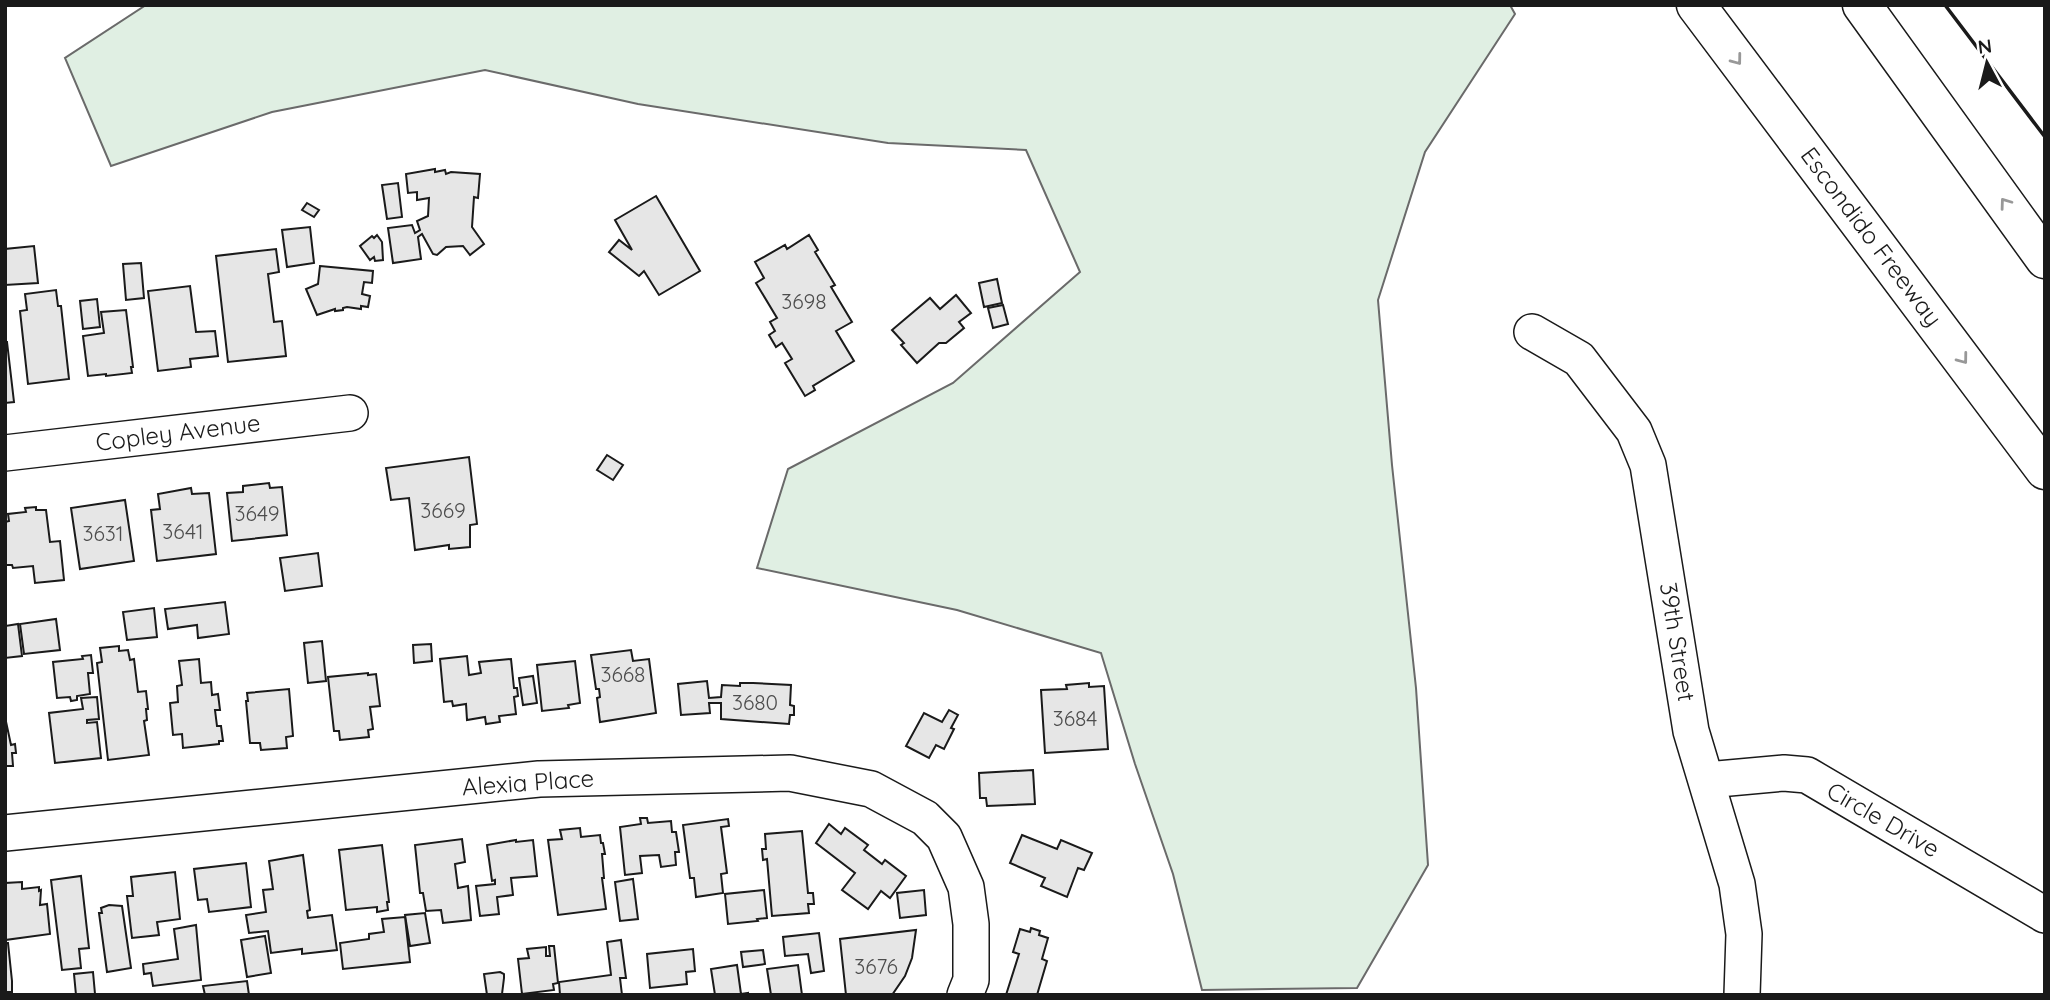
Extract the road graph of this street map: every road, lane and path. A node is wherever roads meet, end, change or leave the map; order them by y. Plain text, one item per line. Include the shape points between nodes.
1 (1696, 5) edge
2 (1862, 5) edge
3 (2045, 259) edge
4 (1532, 332) dead end
5 (350, 413) dead end
6 (5, 453) edge
7 (2045, 470) edge
8 (1707, 780) junction
9 (5, 833) edge
10 (2045, 915) edge
11 (965, 995) edge
12 (1742, 995) edge

1 -> 7 highway, Escondido Freeway
3 -> 2 highway
4 - 8 street, 39th Street via 1579,359 1634,431 1648,465 1691,732
5 - 6 street, Copley Avenue
8 - 10 street, Circle Drive via 1807,775
8 - 12 street, 39th Street via 1737,884 1744,934
9 - 11 street, Alexia Place via 540,779 790,773 871,789 925,818 944,837 966,887 971,923 971,980

